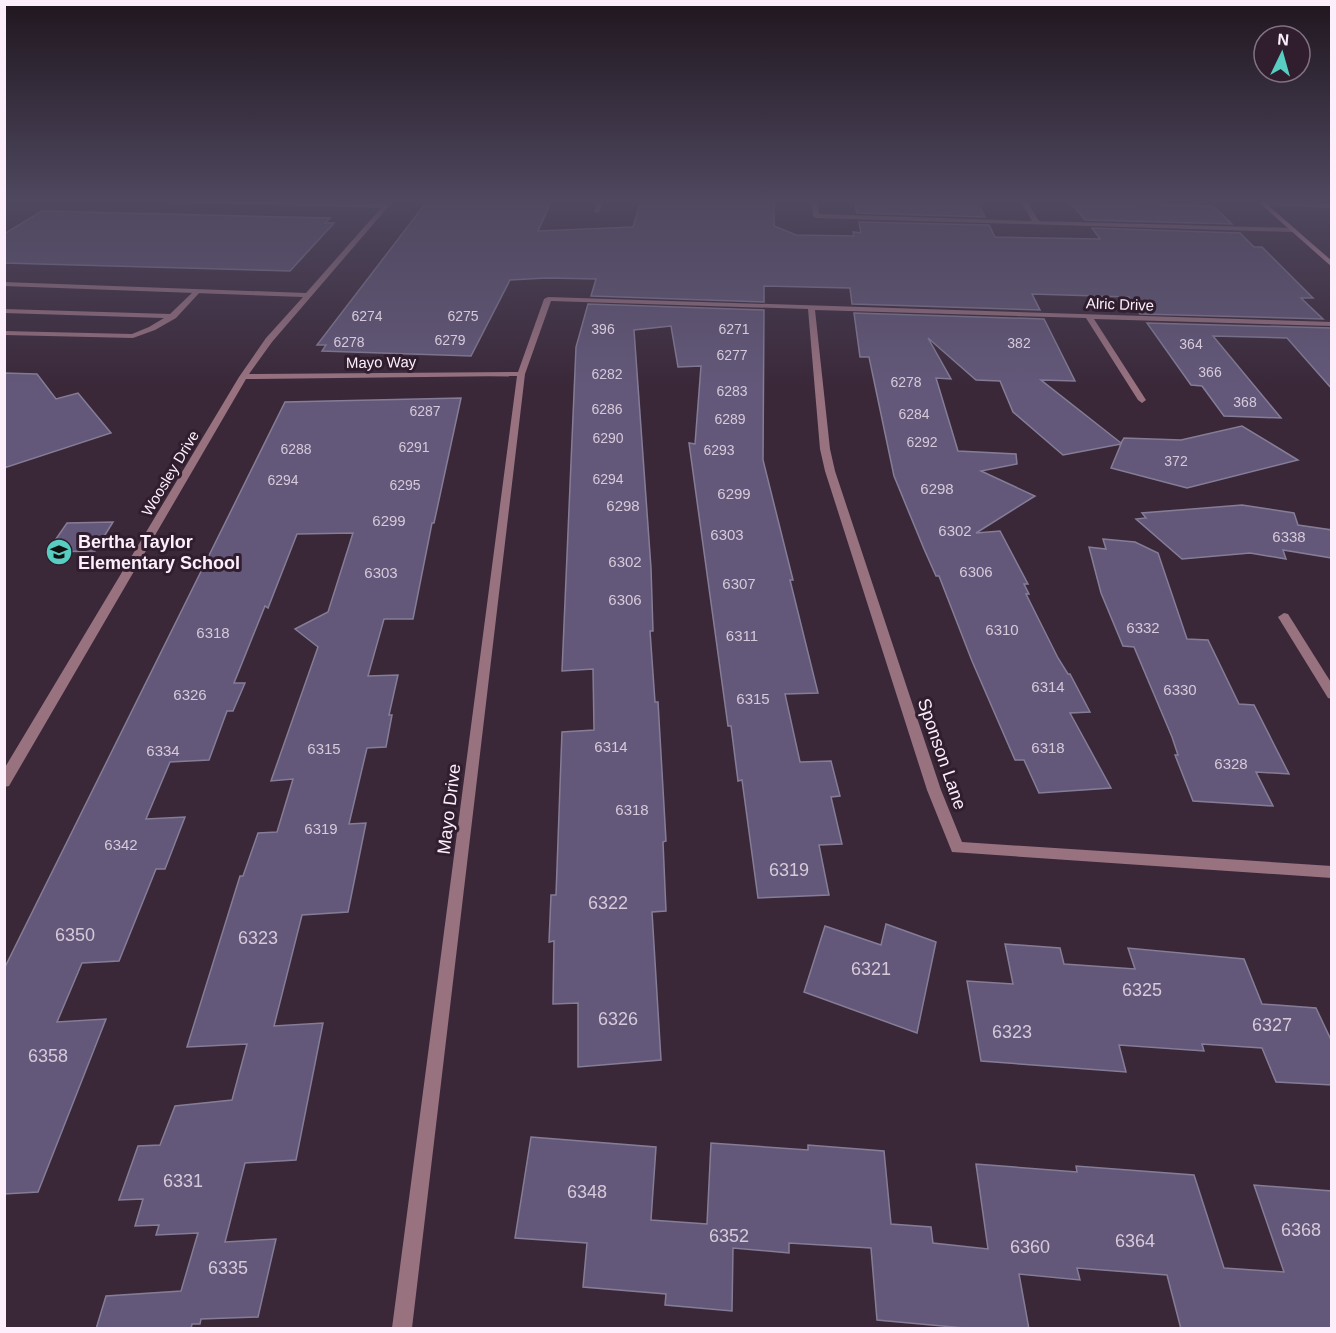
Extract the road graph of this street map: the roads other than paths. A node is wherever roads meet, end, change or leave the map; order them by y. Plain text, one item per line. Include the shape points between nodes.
1 (336, 262) edge
2 (4, 284) edge
3 (197, 291) junction
4 (307, 295) junction
5 (548, 299) joint
6 (811, 307) junction
7 (4, 311) edge
8 (173, 316) junction
9 (1089, 316) junction
10 (1332, 324) edge
11 (4, 333) edge
12 (520, 374) junction
13 (243, 377) junction
14 (1142, 400) dead end
15 (1284, 617) dead end
16 (1332, 695) edge
17 (4, 782) edge
18 (1332, 872) edge
19 (402, 1329) edge

1 - 4 street, Woosley Drive
2 - 3 street
3 - 4 street
3 - 8 street
4 - 13 street, Woosley Drive
5 - 6 street, Alric Drive
5 - 12 street, Mayo Drive
6 - 9 street, Alric Drive
6 - 18 street, Sponson Lane via 830,471 933,790 957,848
7 - 8 street
8 - 11 street via 150,331 133,336
9 - 10 street, Alric Drive
9 - 14 street
12 - 13 street, Mayo Way
12 - 19 street, Mayo Drive
13 - 17 street, Woosley Drive
15 - 16 street

